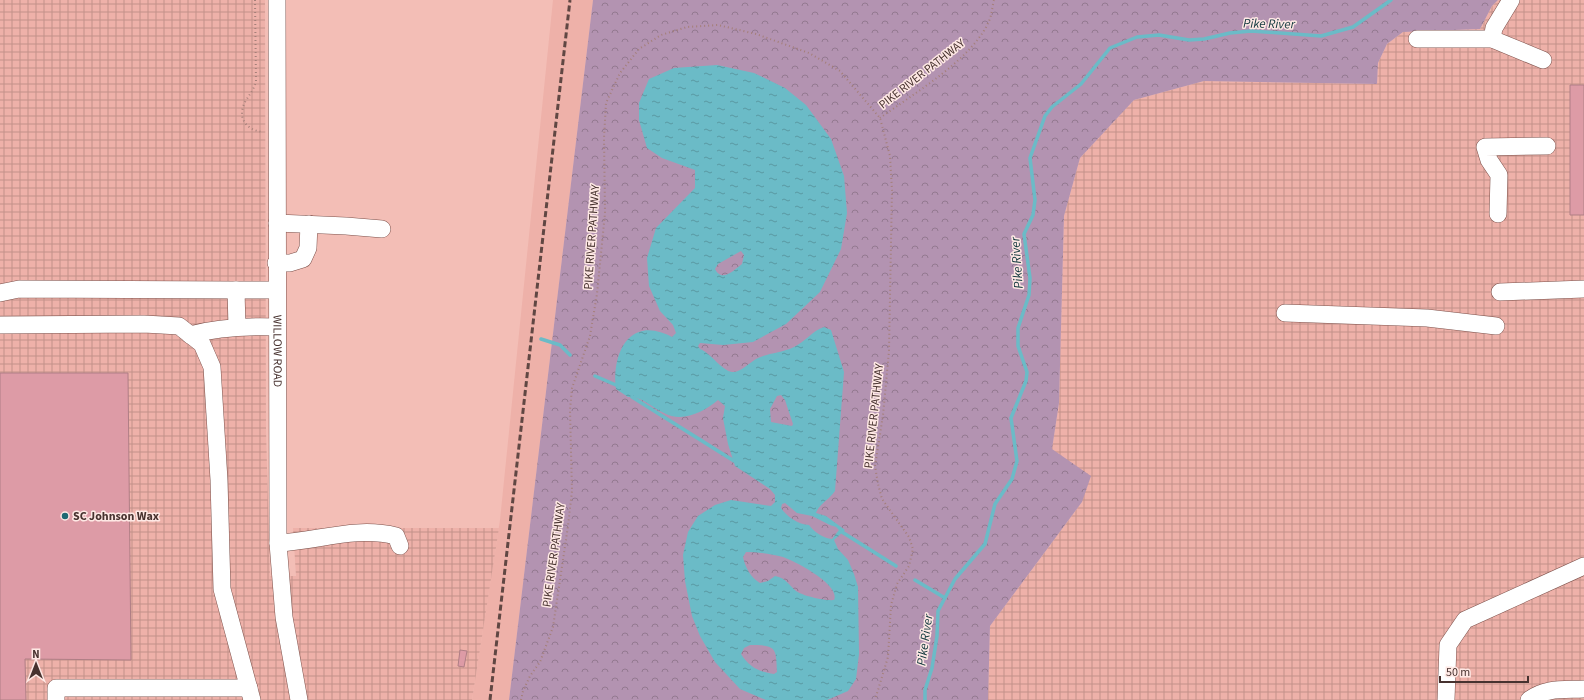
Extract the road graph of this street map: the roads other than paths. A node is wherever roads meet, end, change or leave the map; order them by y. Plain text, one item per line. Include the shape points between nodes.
1 (277, 0) edge
2 (1511, 0) edge
3 (1417, 39) dead end
4 (1492, 39) junction
5 (1543, 60) dead end
6 (1548, 146) dead end
7 (1498, 214) dead end
8 (277, 223) junction
9 (308, 224) junction
10 (382, 229) dead end
11 (276, 263) junction
12 (1584, 289) edge
13 (236, 290) junction
14 (277, 290) junction
15 (1500, 292) dead end
16 (0, 293) edge
17 (1285, 313) dead end
18 (0, 326) edge
19 (1496, 326) dead end
20 (237, 327) junction
21 (277, 327) junction
22 (190, 335) junction
23 (278, 543) junction
24 (400, 546) dead end
25 (1584, 566) edge
26 (1584, 689) edge
27 (141, 694) edge
28 (250, 694) edge
29 (56, 700) edge
30 (299, 700) edge
31 (1446, 700) edge
32 (1529, 700) edge

1 - 8 street, WILLOW ROAD
2 - 4 street via 1494,28
3 - 4 street
4 - 5 street
6 - 7 street via 1485,147 1489,160 1499,175
8 - 9 street
8 - 11 street, WILLOW ROAD
9 - 10 street
9 - 11 street via 308,248 303,259 290,263
11 - 14 street, WILLOW ROAD
12 - 15 street
13 - 14 street
13 - 16 street via 19,289
13 - 20 street
14 - 21 street, WILLOW ROAD
17 - 19 street via 1427,318
18 - 22 street via 144,324 179,326
20 - 21 street
20 - 22 street
21 - 23 street, WILLOW ROAD
22 - 28 street via 202,344 212,367 222,589
23 - 24 street via 347,533 383,532 396,536
23 - 30 street, WILLOW ROAD via 284,617
25 - 31 street via 1465,620 1448,645
26 - 32 street via 1548,690
27 - 28 street
27 - 29 street via 56,688

